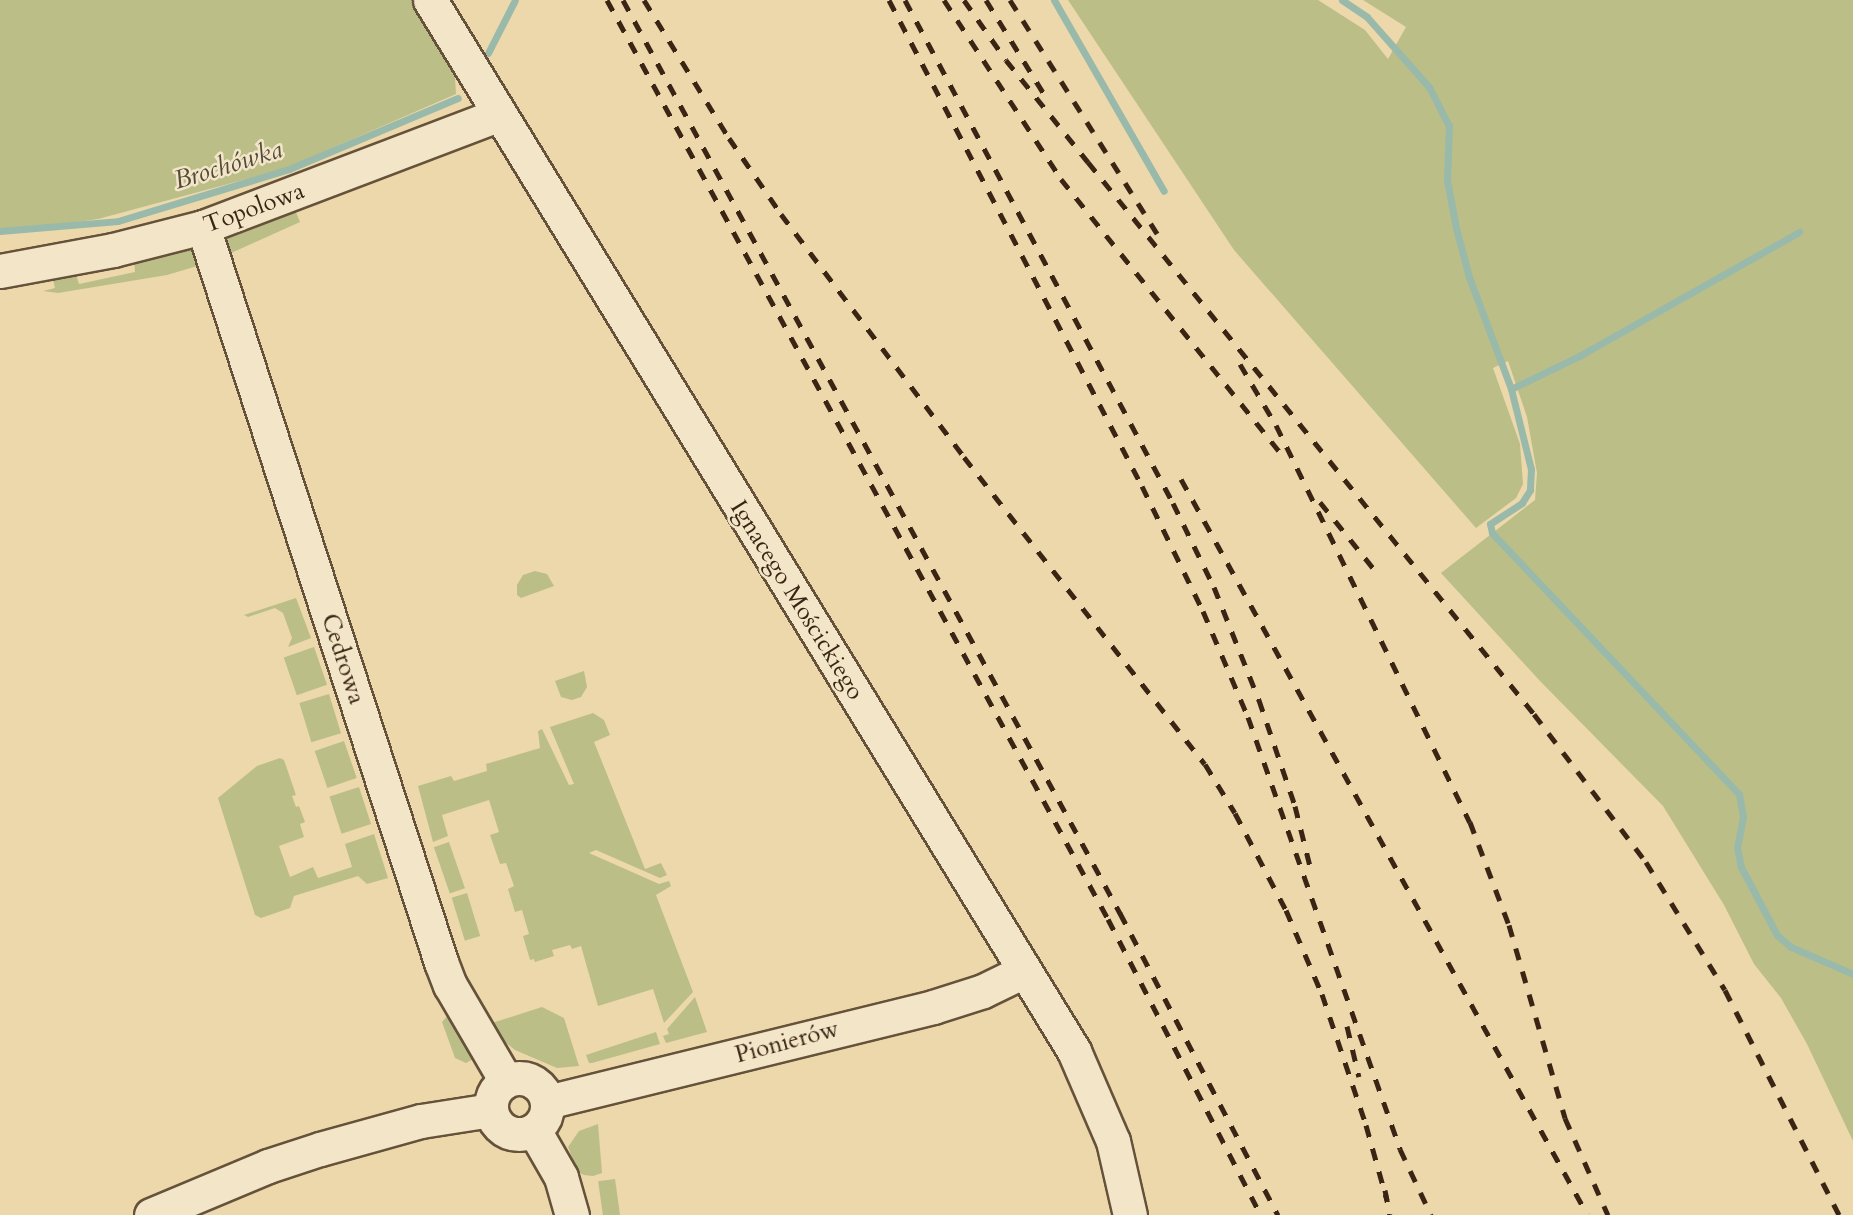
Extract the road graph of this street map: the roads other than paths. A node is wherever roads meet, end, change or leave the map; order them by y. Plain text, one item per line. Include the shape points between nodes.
1 (430, 0) edge
2 (498, 115) junction
3 (203, 227) junction
4 (0, 271) edge
5 (1024, 971) junction
6 (499, 1095) junction
7 (540, 1116) junction
8 (151, 1215) edge
9 (572, 1215) edge
10 (1130, 1215) edge

1 - 2 street, Ignacego Mościckiego
2 - 3 street, Topolowa
2 - 5 street, Ignacego Mościckiego
3 - 4 street, Topolowa
3 - 6 street, Cedrowa via 441,962
5 - 7 street, Pionierów via 983,991 933,1007
5 - 10 street, Ignacego Mościckiego via 1074,1051 1108,1130
6 - 7 street via 528,1080 541,1089
6 - 7 street via 497,1124 504,1130 514,1134
6 - 8 street via 268,1166
7 - 9 street

